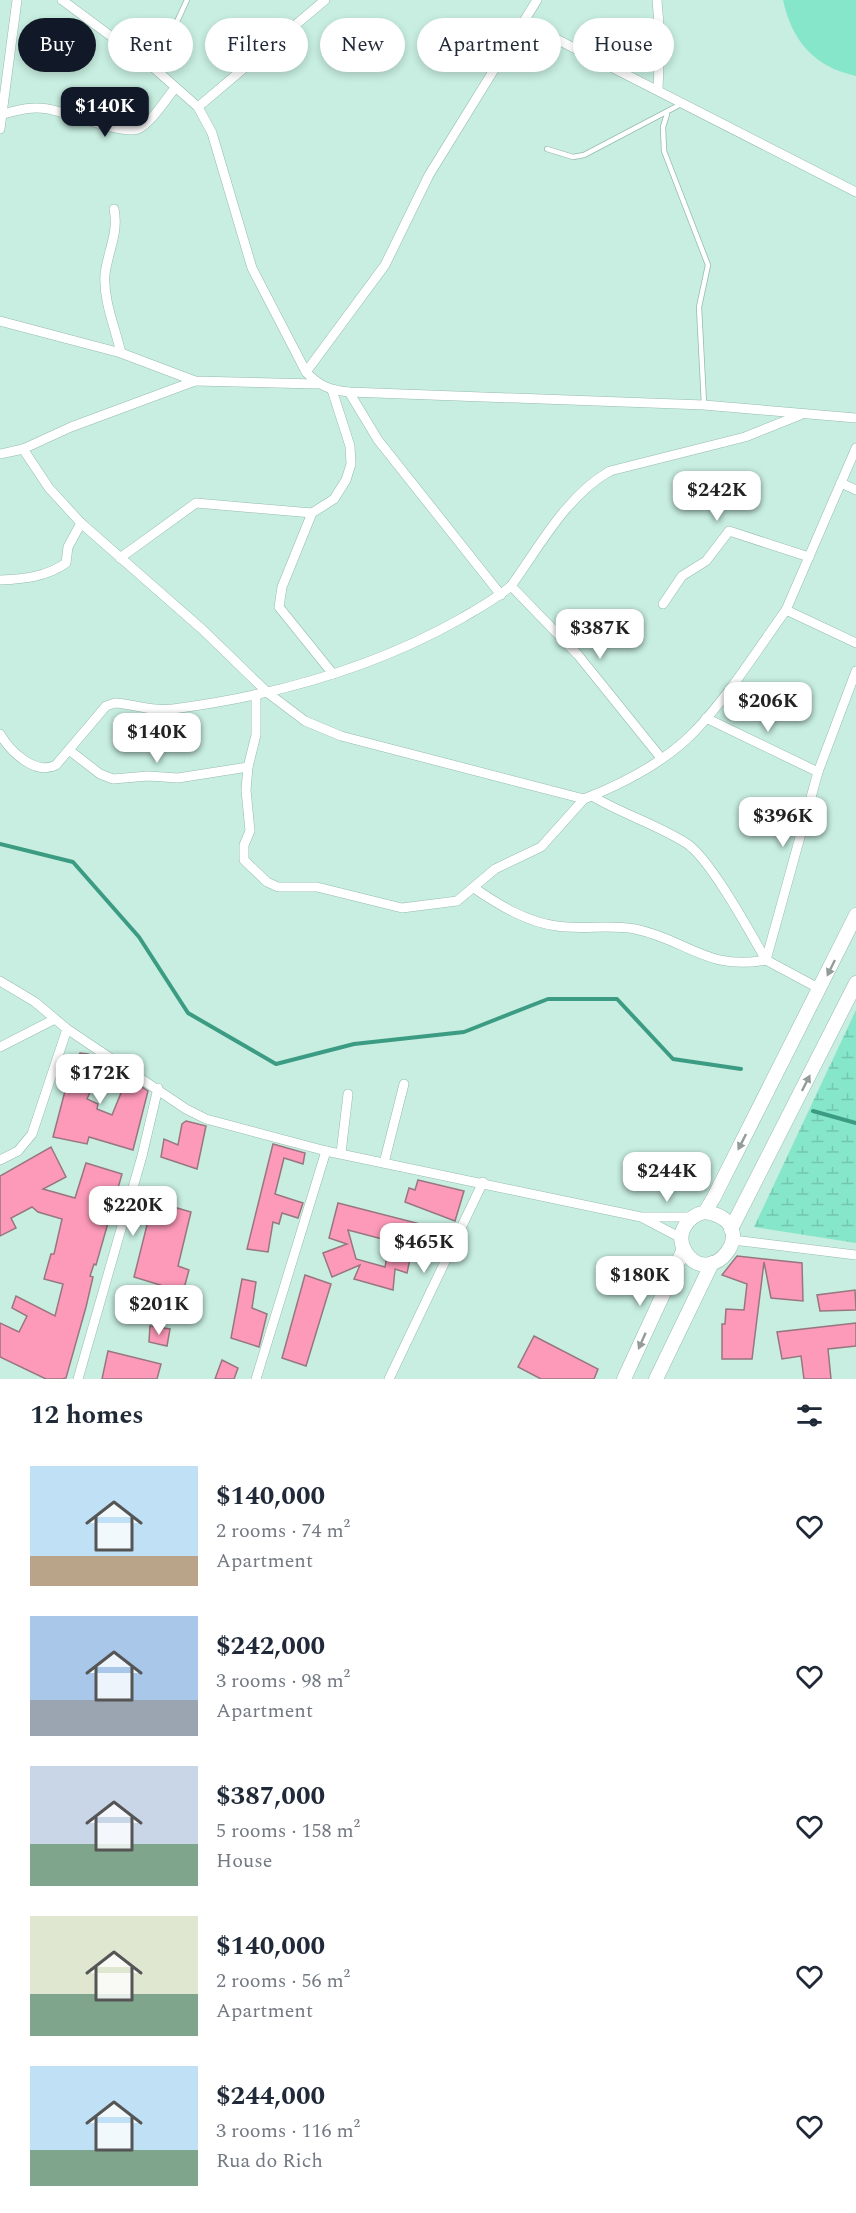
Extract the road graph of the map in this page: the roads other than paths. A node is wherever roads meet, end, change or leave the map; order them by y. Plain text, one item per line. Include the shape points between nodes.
1 (17, 0) edge
2 (62, 0) edge
3 (187, 0) edge
4 (325, 0) edge
5 (537, 0) edge
6 (657, 0) edge
7 (179, 18) edge
8 (528, 18) edge
9 (108, 34) edge
10 (561, 41) edge
11 (158, 72) edge
12 (494, 72) edge
13 (175, 88) junction
14 (658, 90) junction
15 (683, 103) junction
16 (198, 107) junction
17 (3, 114) junction
18 (667, 114) junction
19 (0, 129) edge
20 (548, 149) dead end
21 (856, 192) edge
22 (114, 209) dead end
23 (0, 321) edge
24 (121, 353) junction
25 (306, 372) junction
26 (195, 381) junction
27 (317, 384) junction
28 (332, 390) junction
29 (349, 392) junction
30 (704, 405) junction
31 (802, 414) junction
32 (856, 418) edge
33 (856, 448) edge
34 (23, 449) junction
35 (0, 454) edge
36 (841, 483) junction
37 (856, 490) edge
38 (312, 513) junction
39 (81, 523) junction
40 (809, 557) junction
41 (120, 558) junction
42 (0, 580) edge
43 (511, 586) junction
44 (501, 595) junction
45 (663, 604) dead end
46 (786, 610) junction
47 (856, 643) edge
48 (856, 671) edge
49 (333, 674) junction
50 (268, 693) junction
51 (256, 694) junction
52 (706, 718) junction
53 (0, 734) edge
54 (69, 750) junction
55 (661, 758) junction
56 (248, 767) junction
57 (818, 772) junction
58 (588, 798) junction
59 (474, 888) junction
60 (856, 915) edge
61 (766, 960) junction
62 (0, 981) edge
63 (856, 983) edge
64 (820, 989) junction
65 (55, 1019) junction
66 (67, 1029) junction
67 (0, 1047) edge
68 (404, 1084) dead end
69 (158, 1088) junction
70 (348, 1094) dead end
71 (326, 1150) junction
72 (341, 1153) junction
73 (0, 1160) edge
74 (384, 1163) junction
75 (483, 1182) junction
76 (699, 1215) junction
77 (641, 1217) junction
78 (732, 1234) junction
79 (682, 1244) junction
80 (856, 1255) edge
81 (712, 1263) junction
82 (78, 1379) edge
83 (256, 1379) edge
84 (389, 1379) edge
85 (624, 1379) edge
86 (656, 1379) edge

1 - 17 street
2 - 9 street
3 - 7 lane
4 - 16 street
5 - 8 street
6 - 14 street
10 - 14 street
11 - 13 street
12 - 25 street via 429,175 384,265
13 - 16 street
13 - 17 street via 137,129 123,130 47,109 29,108
14 - 15 street
15 - 18 lane
15 - 21 street
16 - 25 street via 212,133 252,268
17 - 19 street
18 - 20 lane via 584,155 573,157
18 - 30 lane via 664,151 708,265 699,307
22 - 24 street via 116,227 105,289
23 - 24 street
24 - 26 street
25 - 27 street
26 - 27 street
26 - 34 street
27 - 28 street
28 - 29 street
28 - 38 street via 350,446 351,464 334,499
29 - 30 street
29 - 44 street via 378,440
30 - 31 street
31 - 32 street
31 - 43 street via 746,437 610,471 598,478 568,506
33 - 36 street
34 - 35 street
34 - 39 street via 49,488
36 - 37 street
36 - 40 street
38 - 41 street via 196,503
38 - 49 street via 282,588 279,608
39 - 41 street
39 - 42 street via 61,566 48,573
40 - 45 street via 729,531 706,561 682,576
40 - 46 street
41 - 50 street
43 - 44 street
43 - 55 street via 578,655
44 - 49 street via 438,631
46 - 47 street
46 - 52 street
48 - 57 street
49 - 50 street
50 - 51 street
50 - 58 street via 305,721 341,736
51 - 54 street via 172,710 115,703 101,711
51 - 56 street via 256,735
52 - 55 street via 694,733
52 - 57 street
53 - 54 street via 16,754 40,768 56,765
54 - 56 street via 113,779 178,778
55 - 58 street
56 - 59 street via 250,831 244,845 244,860 267,882 317,887 402,908 457,901
57 - 61 street
58 - 59 street via 541,847 495,869
58 - 61 street via 657,827 695,850
59 - 61 street via 511,911 555,926 634,929 666,938 714,960
60 -> 64 main road
61 - 64 street
62 - 65 street
78 -> 63 main road
64 -> 76 main road
65 - 66 street
65 - 67 street
66 - 69 street
66 - 73 street via 32,1134 18,1151
68 - 74 street
69 - 71 street via 206,1119
69 - 82 street
70 - 72 street
71 - 72 street
71 - 83 street
72 - 74 street
74 - 75 street
75 - 77 street
75 - 84 street
76 - 77 street
76 - 78 main road via 716,1214 725,1220
76 - 79 main road via 682,1230
77 - 79 street
78 - 80 street
78 - 81 main road via 726,1255
79 - 81 main road via 696,1261
79 -> 85 main road
81 - 86 main road

